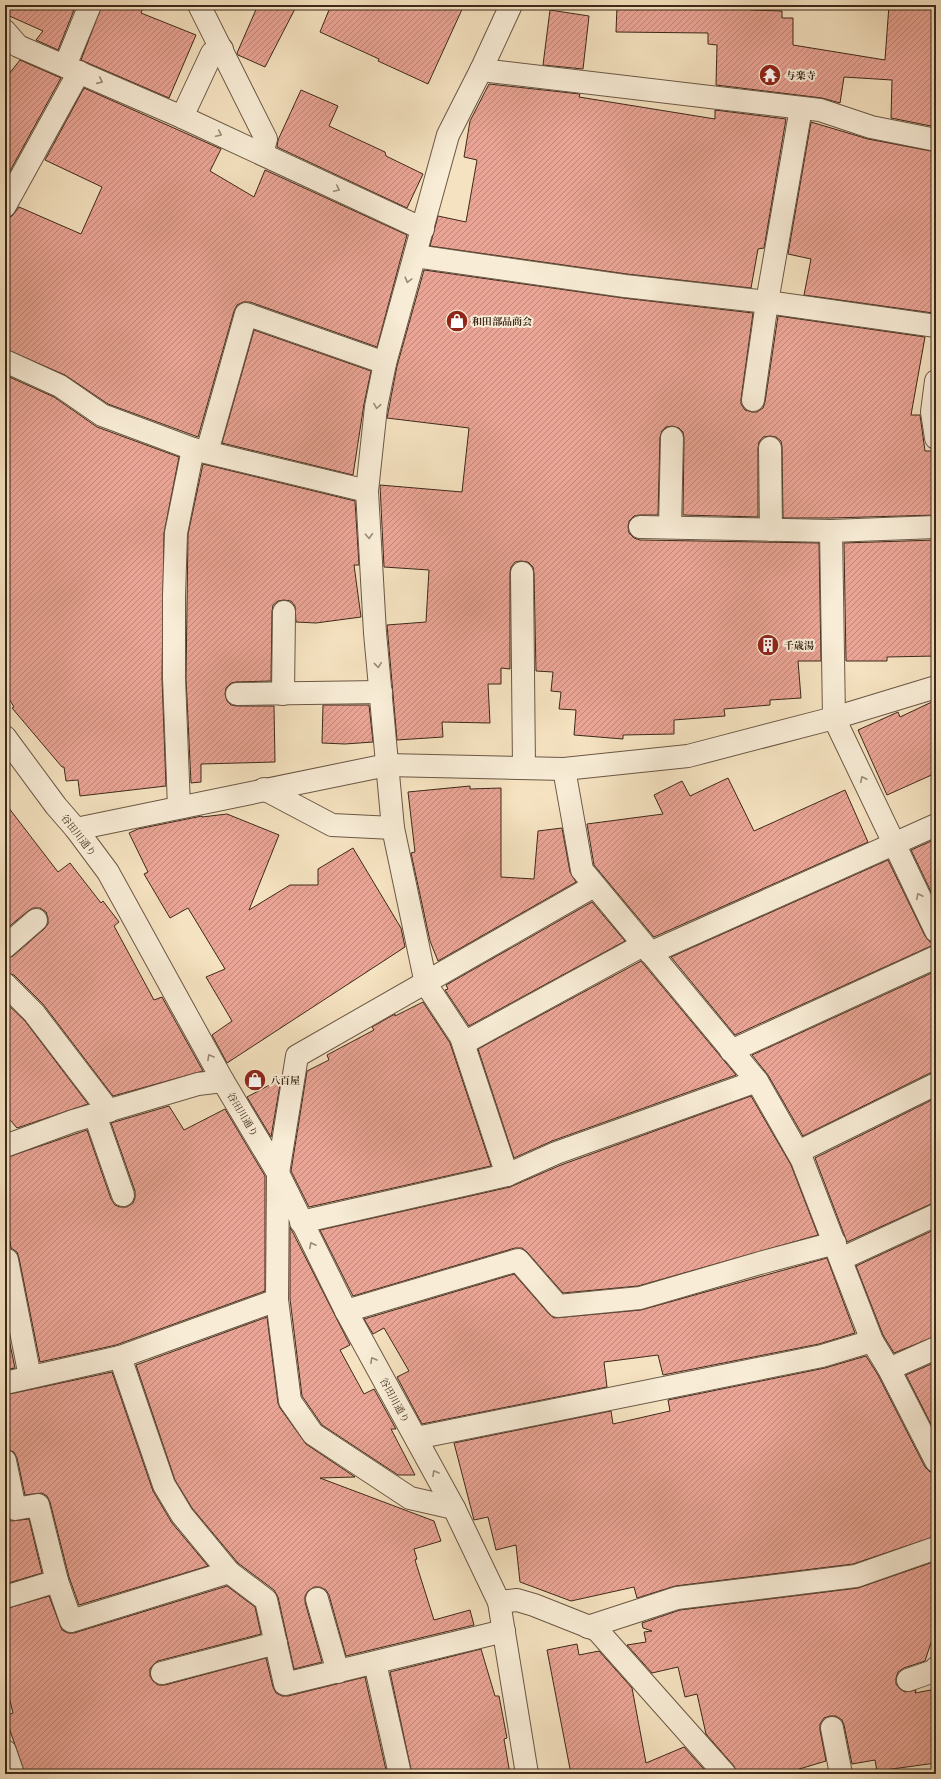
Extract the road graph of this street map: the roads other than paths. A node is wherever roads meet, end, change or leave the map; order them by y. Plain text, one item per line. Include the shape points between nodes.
1 (90, 5) edge
2 (199, 5) edge
3 (510, 5) edge
4 (9, 46) edge
5 (222, 49) junction
6 (72, 69) junction
7 (481, 70) junction
8 (801, 108) junction
9 (182, 117) junction
10 (936, 140) edge
11 (262, 154) junction
12 (5, 206) edge
13 (423, 230) junction
14 (414, 256) junction
15 (767, 302) junction
16 (936, 326) edge
17 (5, 361) edge
18 (385, 363) junction
19 (936, 381) edge
20 (753, 400) dead end
21 (672, 438) dead end
22 (936, 438) edge
23 (770, 448) dead end
24 (200, 450) junction
25 (367, 491) junction
26 (640, 527) dead end
27 (670, 527) junction
28 (936, 527) edge
29 (771, 530) junction
30 (831, 531) junction
31 (522, 573) dead end
32 (284, 612) dead end
33 (936, 687) edge
34 (381, 692) junction
35 (237, 694) dead end
36 (284, 694) junction
37 (834, 718) junction
38 (9, 750) edge
39 (387, 765) junction
40 (524, 768) junction
41 (564, 769) junction
42 (264, 789) junction
43 (179, 807) junction
44 (936, 825) edge
45 (393, 828) junction
46 (76, 829) junction
47 (895, 845) junction
48 (594, 886) junction
49 (36, 920) dead end
50 (936, 931) edge
51 (5, 947) edge
52 (646, 949) junction
53 (936, 957) edge
54 (5, 984) edge
55 (426, 984) junction
56 (464, 1043) junction
57 (731, 1050) junction
58 (223, 1081) junction
59 (757, 1081) junction
60 (936, 1084) edge
61 (102, 1113) junction
62 (5, 1146) edge
63 (798, 1152) junction
64 (278, 1173) junction
65 (507, 1175) junction
66 (124, 1195) dead end
67 (936, 1215) edge
68 (301, 1222) junction
69 (838, 1251) junction
70 (7, 1260) dead end
71 (277, 1300) junction
72 (346, 1311) junction
73 (872, 1340) junction
74 (936, 1348) edge
75 (120, 1357) junction
76 (889, 1369) junction
77 (30, 1377) junction
78 (5, 1383) edge
79 (416, 1438) junction
80 (5, 1460) edge
81 (936, 1461) edge
82 (454, 1508) junction
83 (936, 1548) edge
84 (229, 1572) junction
85 (57, 1581) junction
86 (5, 1597) edge
87 (317, 1599) dead end
88 (499, 1602) junction
89 (588, 1627) junction
90 (504, 1631) junction
91 (276, 1643) junction
92 (375, 1663) junction
93 (936, 1668) edge
94 (338, 1672) junction
95 (162, 1673) dead end
96 (908, 1680) dead end
97 (832, 1728) dead end
98 (5, 1751) edge
99 (13, 1774) edge
100 (400, 1774) edge
101 (527, 1774) edge
102 (725, 1774) edge
103 (841, 1774) edge

1 - 6 street
2 - 5 street
3 - 7 street
4 - 6 street
5 - 9 street via 212,53
5 - 11 street via 266,139
6 -> 9 street
6 - 12 street
7 - 8 street
7 - 13 street via 448,135
8 - 10 street via 820,110 871,127
8 - 15 street
9 -> 11 street
11 -> 13 street
13 - 14 street
14 - 15 street via 625,286
14 -> 18 street
15 - 16 street
15 - 20 street
17 - 24 street via 60,386 102,415
18 - 24 street via 246,314
18 -> 25 street via 376,407
19 - 22 street via 932,412
21 - 27 street
23 - 29 street
24 - 25 street
24 - 43 street via 176,533 174,671
25 -> 34 street
26 - 27 street
27 - 29 street
28 - 30 street
29 - 30 street
30 - 37 street
31 - 40 street
32 - 36 street
33 - 37 street
34 - 36 street
34 - 39 street
35 - 36 street
37 - 41 street via 688,756
47 -> 37 street
38 - 46 street, 谷田川通り
39 - 40 street
39 - 42 street
39 - 45 street
40 - 41 street
41 - 48 street via 582,870
42 - 43 street
42 - 45 street via 332,825
43 - 46 street
44 - 47 street
45 - 55 street
58 -> 46 street, 谷田川通り via 108,872
50 -> 47 street
47 - 52 street
48 - 52 street
48 - 55 street
49 - 51 street
52 - 56 street
52 - 57 street
53 - 57 street
54 - 61 street via 34,1013
55 - 56 street via 462,1036
55 - 64 street via 297,1056
56 - 65 street
57 - 59 street
58 - 61 street via 198,1084
58 - 64 street, 谷田川通り
59 - 63 street
59 - 65 street via 556,1153
60 - 63 street
61 - 62 street
61 - 66 street
63 - 69 street
64 - 68 street, 谷田川通り
64 - 71 street
65 - 68 street
67 - 69 street
72 -> 68 street, 谷田川通り
69 - 72 street via 760,1263 640,1298 558,1306 518,1260
69 - 73 street
70 - 77 street
71 - 75 street
71 - 82 street via 290,1401 313,1434 410,1498
79 -> 72 street, 谷田川通り
73 - 76 street
73 - 79 street via 822,1356
74 - 76 street
75 - 77 street
75 - 84 street via 164,1485 182,1515
76 - 81 street
77 - 78 street
82 -> 79 street, 谷田川通り
80 - 85 street via 15,1509 38,1505
82 - 88 street, 谷田川通り
83 - 89 street via 856,1576 677,1598
84 - 85 street via 71,1621
84 - 91 street via 266,1600
85 - 86 street
87 - 94 street
88 - 89 street via 517,1600
88 - 90 street, 谷田川通り
89 - 102 street via 597,1630
90 - 92 street
90 - 101 street, 谷田川通り
91 - 94 street via 285,1684
91 - 95 street
92 - 94 street
92 - 100 street
93 - 96 street
97 - 103 street
98 - 99 street

